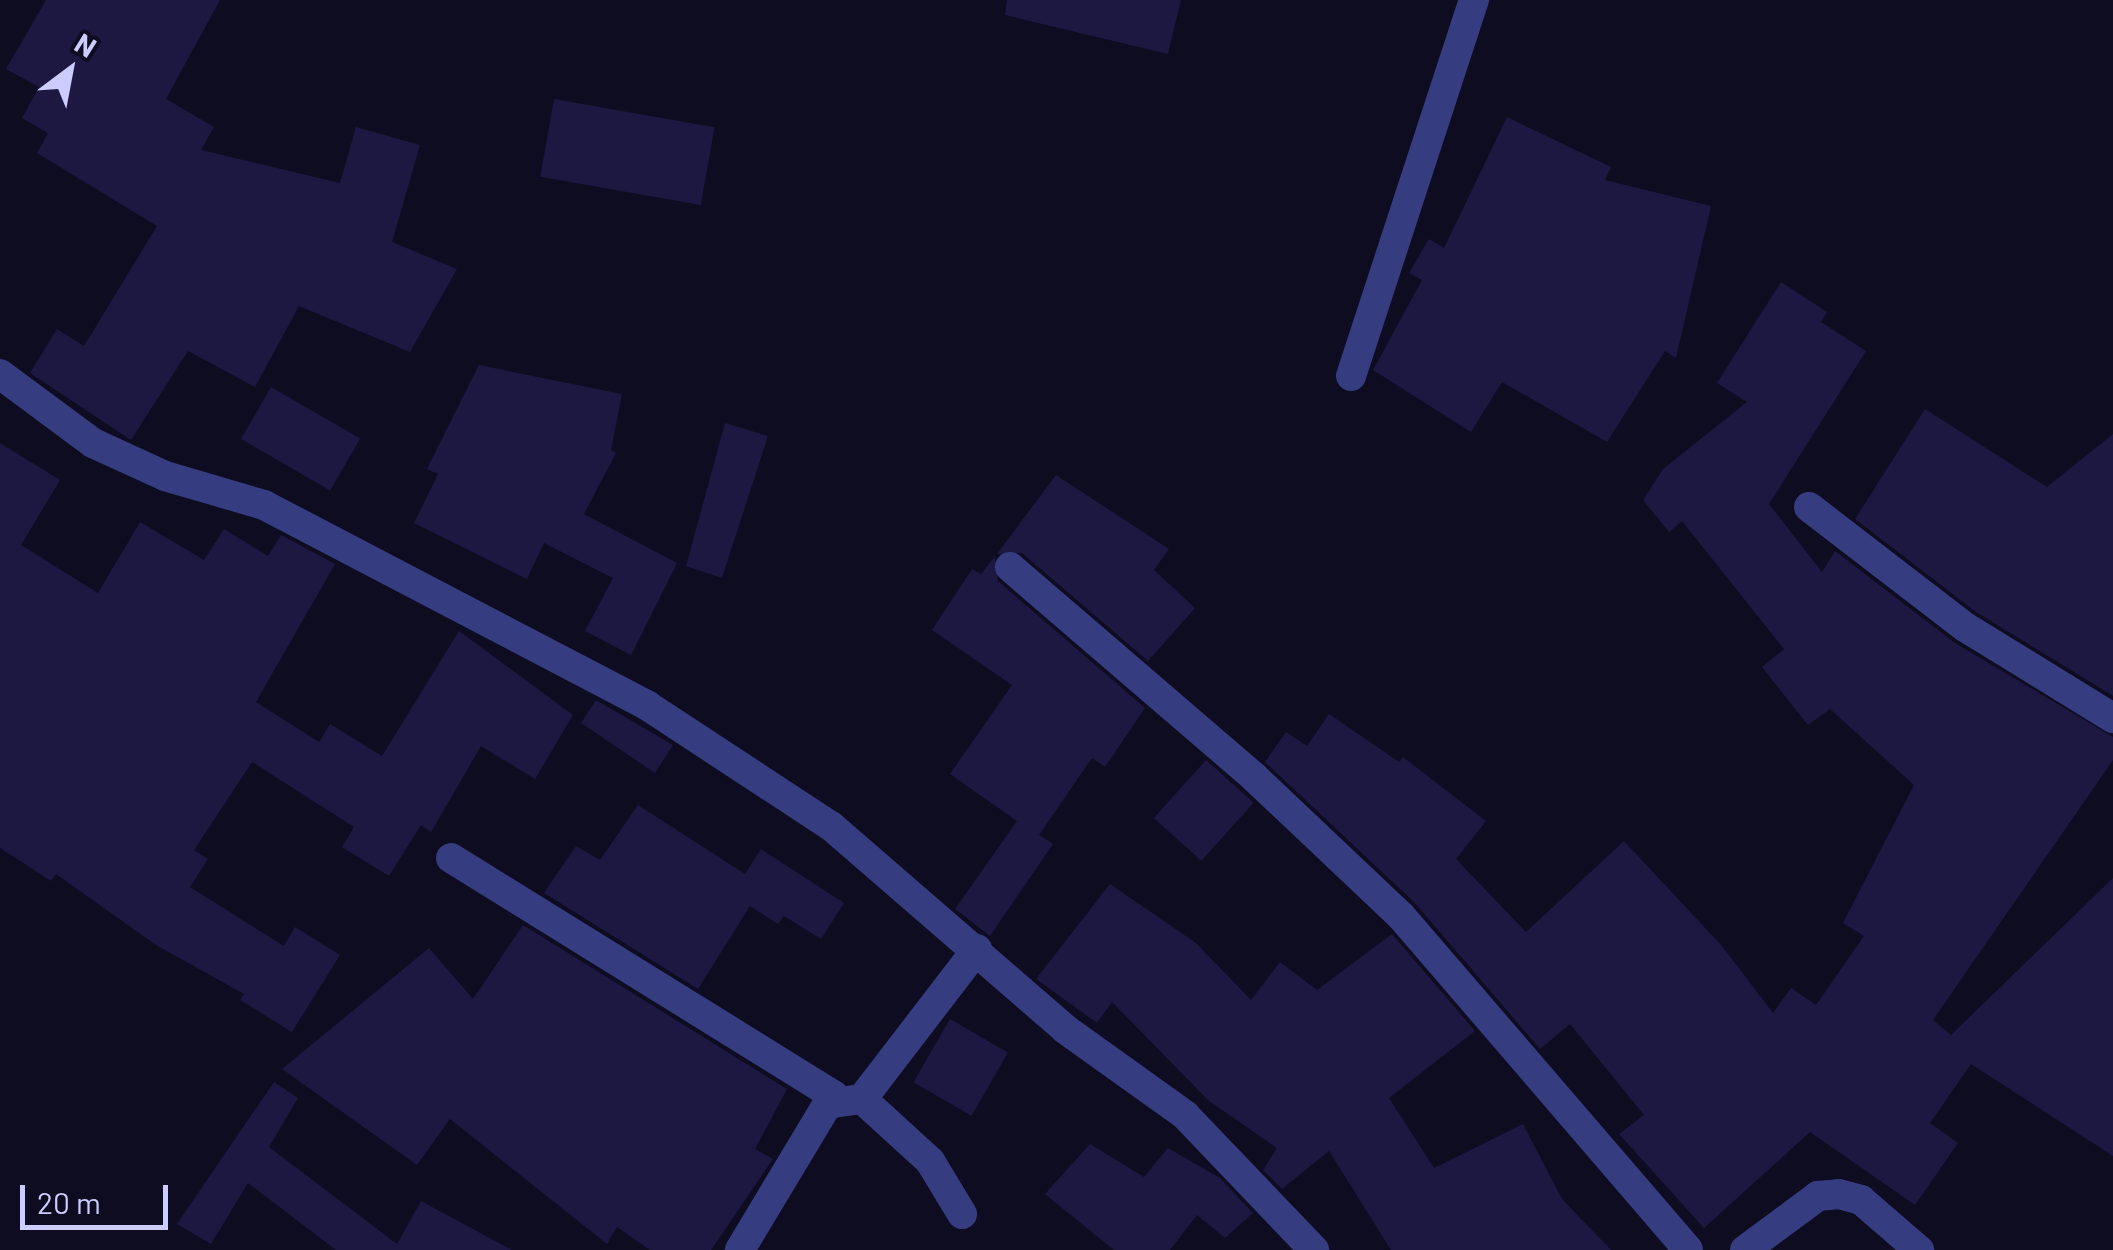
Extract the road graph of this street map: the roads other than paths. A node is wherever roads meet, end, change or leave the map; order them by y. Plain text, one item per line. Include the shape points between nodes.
1 (1474, 0) edge
2 (0, 374) edge
3 (1350, 376) dead end
4 (1809, 508) dead end
5 (1010, 566) dead end
6 (2113, 718) edge
7 (451, 858) dead end
8 (977, 949) junction
9 (848, 1101) junction
10 (962, 1214) dead end
11 (740, 1250) edge
12 (1314, 1250) edge
13 (1688, 1250) edge
14 (1745, 1250) edge
15 (1919, 1250) edge

1 - 3 street
2 - 8 street via 93,443 165,476 264,505 648,706 831,826
4 - 6 street via 1965,626
5 - 13 street via 1255,778 1401,916
7 - 9 street
8 - 9 street
8 - 12 street via 1066,1029 1185,1115
9 - 10 street via 930,1161
9 - 11 street
14 - 15 street via 1818,1196 1839,1194 1861,1200

